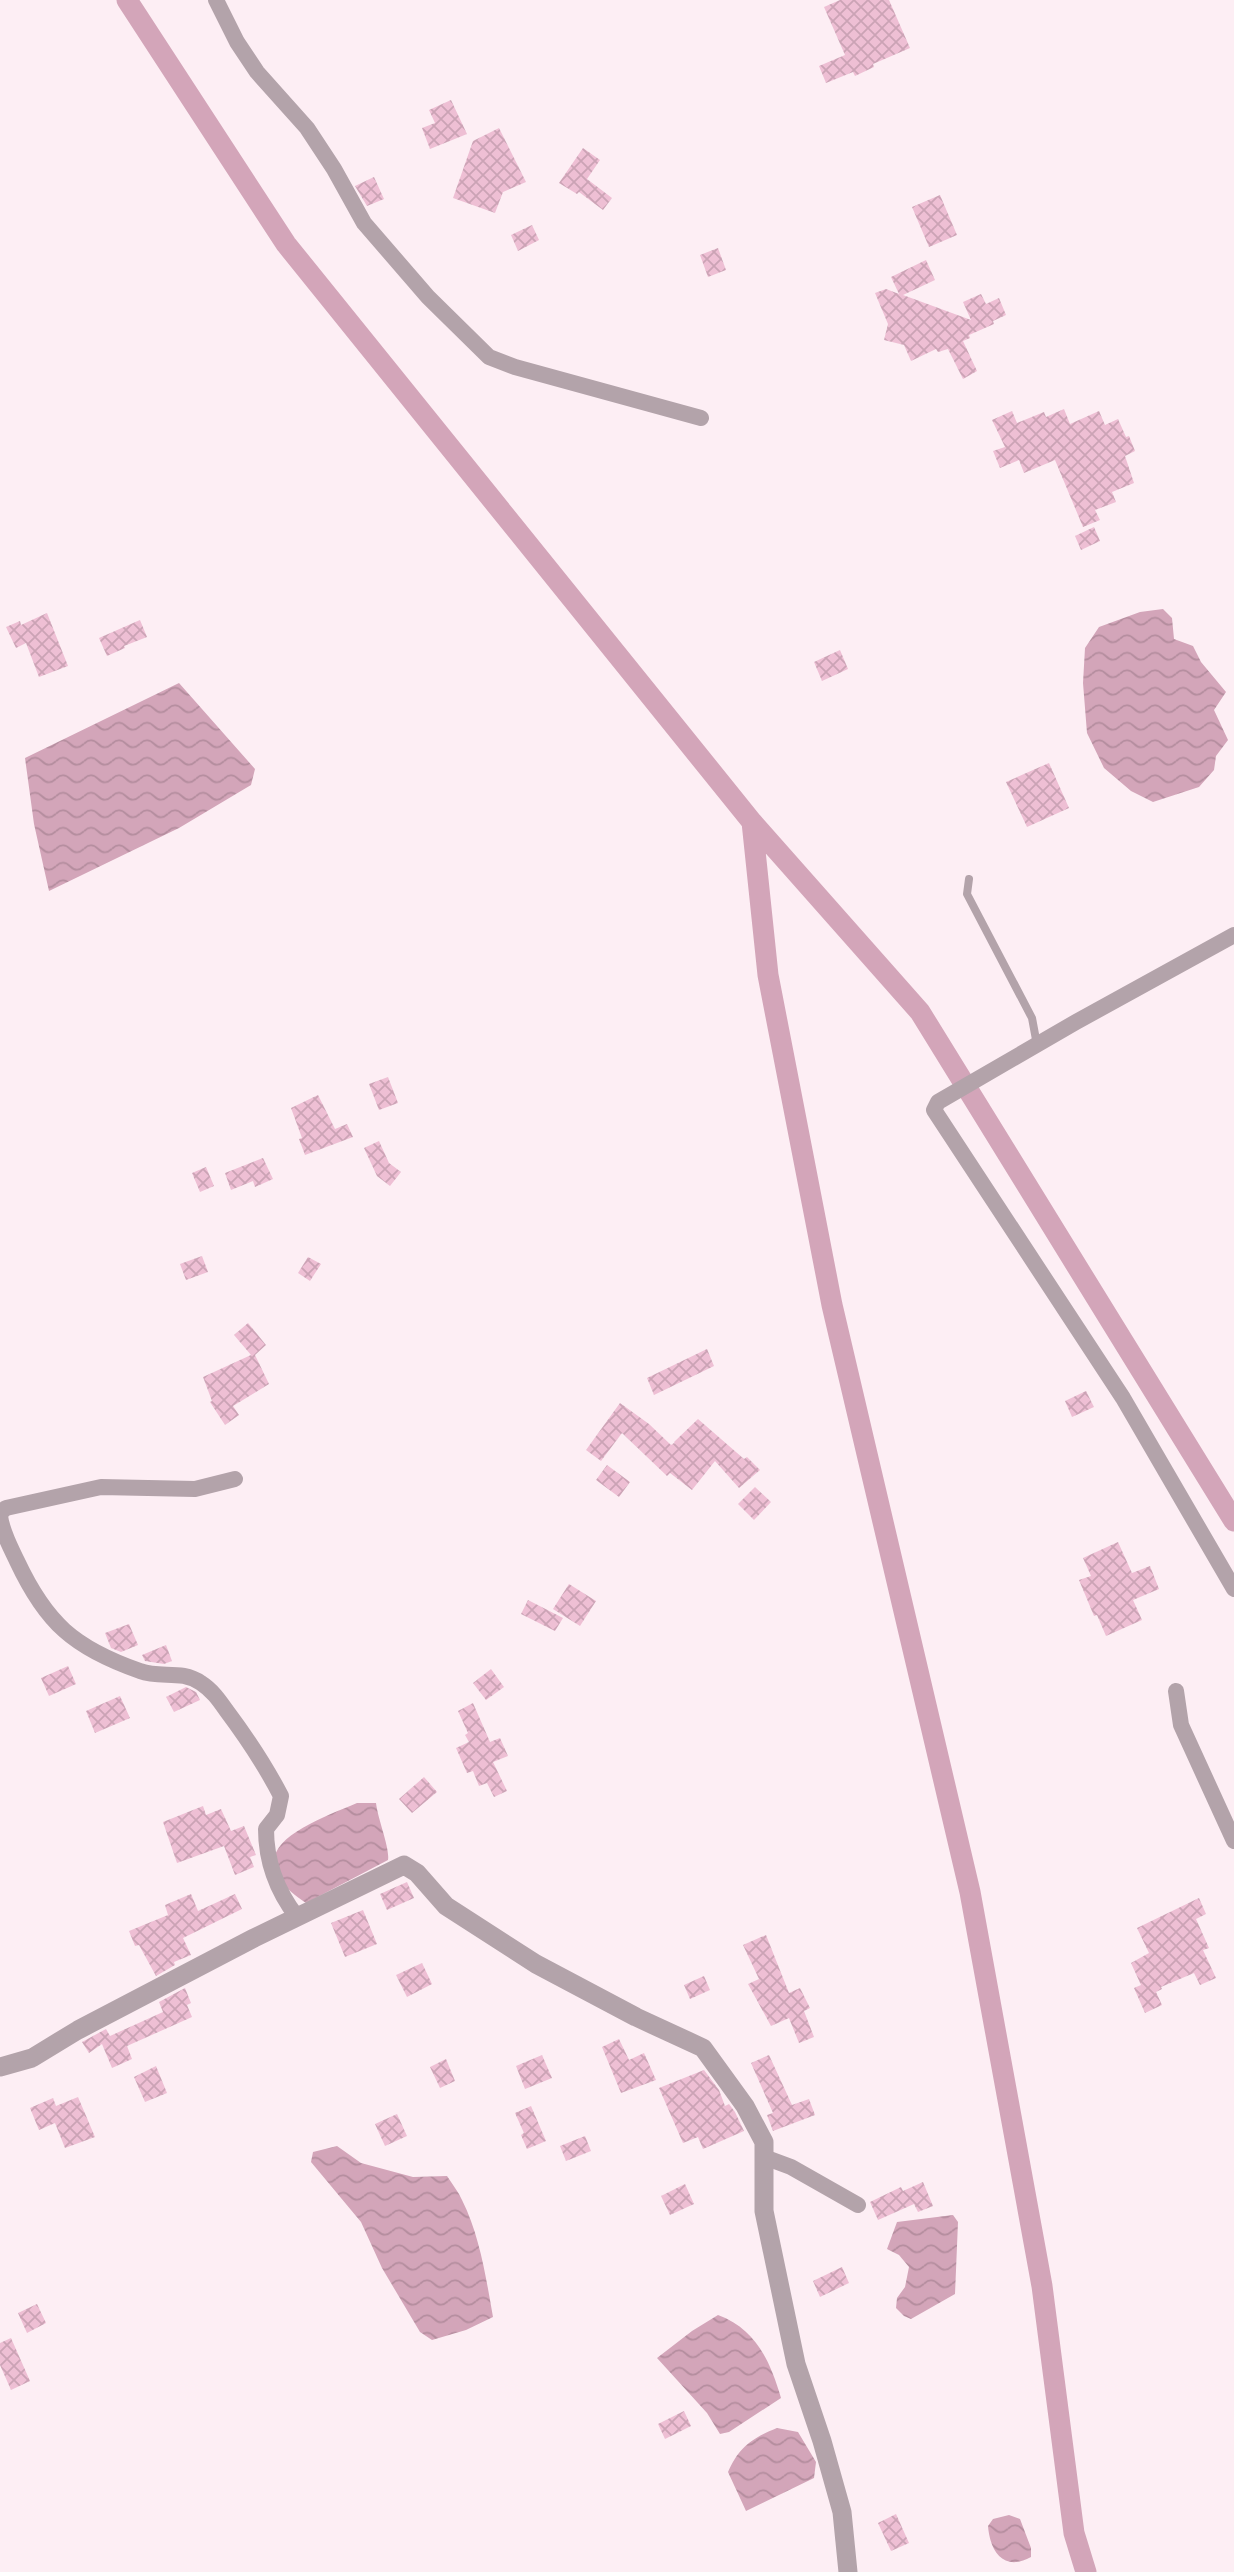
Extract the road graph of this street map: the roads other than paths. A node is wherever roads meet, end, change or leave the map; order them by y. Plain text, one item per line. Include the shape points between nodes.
1 (216, 0) edge
2 (701, 418) dead end
3 (969, 879) dead end
4 (1234, 935) edge
5 (1037, 1045) junction
6 (236, 1479) dead end
7 (0, 1514) edge
8 (1234, 1589) edge
9 (1176, 1690) dead end
10 (1234, 1841) edge
11 (297, 1917) junction
12 (0, 2067) edge
13 (764, 2157) junction
14 (858, 2205) dead end
15 (848, 2572) edge

1 - 2 street via 237,43 307,128 365,223 428,297 489,358
3 - 5 lane via 967,894 1032,1018
4 - 5 street
5 - 8 street via 938,1102 934,1111 1123,1398
6 - 7 street via 195,1489 101,1487 6,1508
7 - 11 street via 28,1584 51,1619 70,1637 141,1672 187,1675 199,1681 256,1749 281,1796 276,1815 265,1829 266,1851 285,1901
9 - 10 street via 1181,1725
11 - 12 street via 32,2058
11 - 13 street via 404,1865 446,1906 536,1964 703,2048 745,2106 764,2142
13 - 14 street
13 - 15 street via 764,2211 796,2364 842,2512

